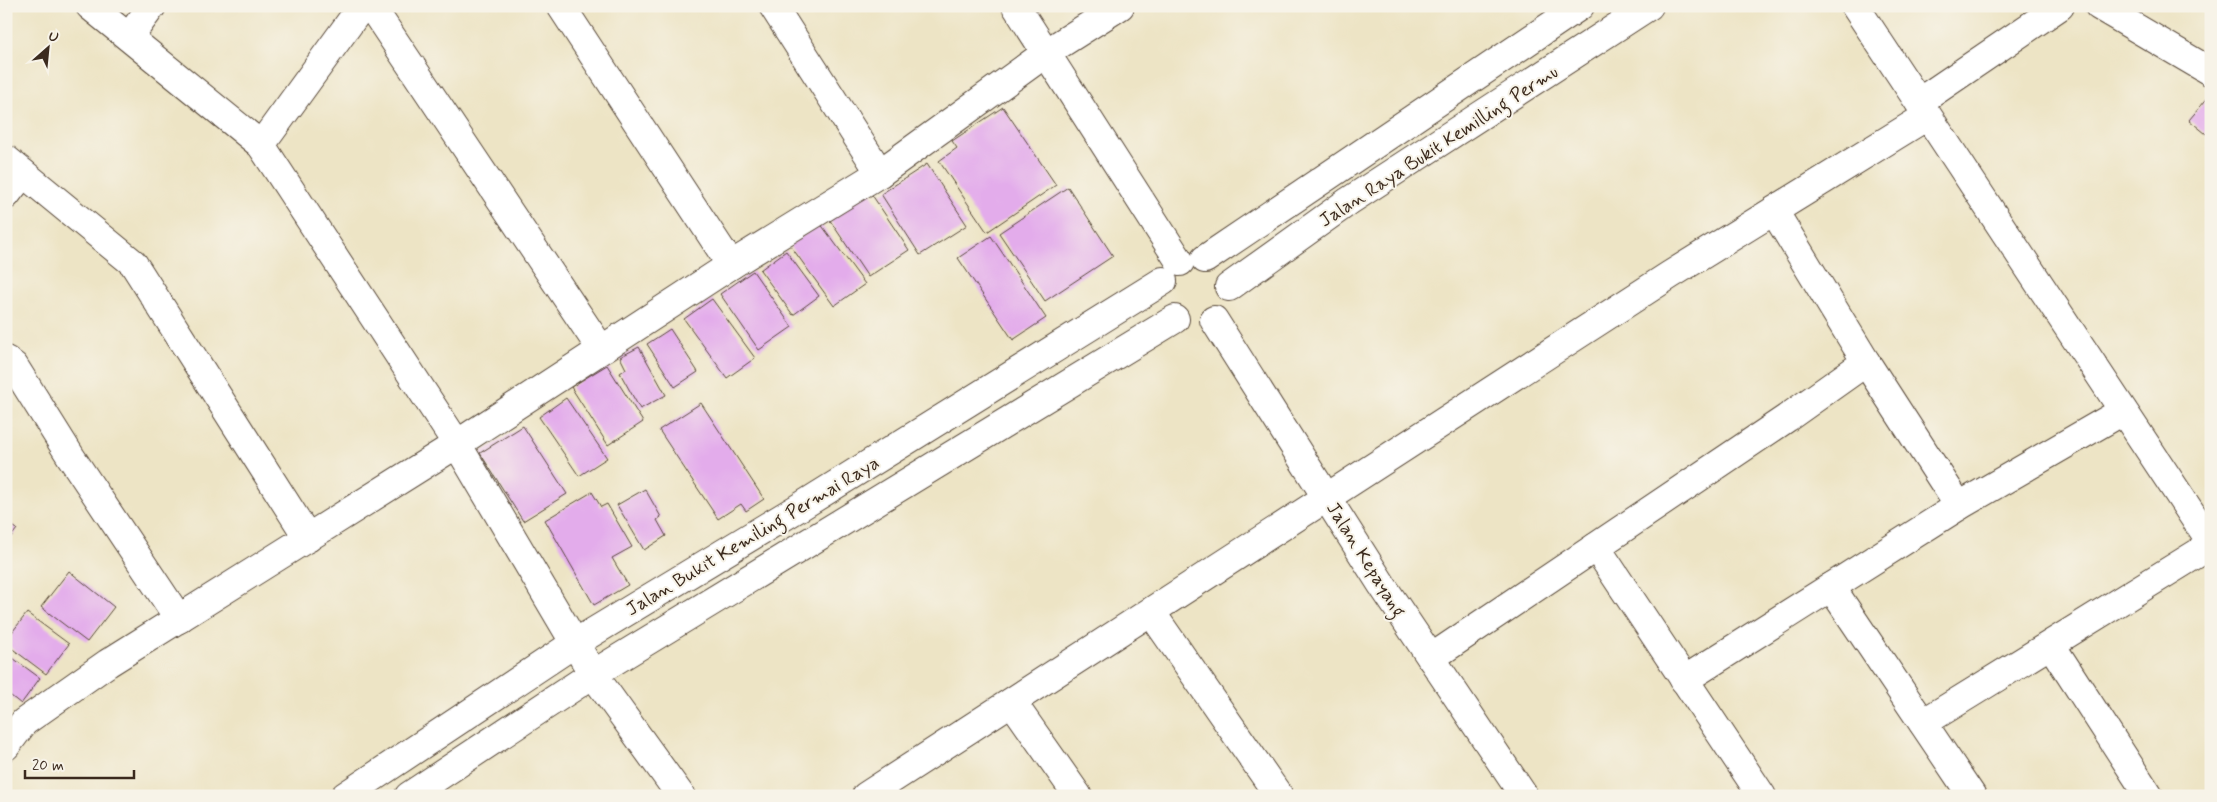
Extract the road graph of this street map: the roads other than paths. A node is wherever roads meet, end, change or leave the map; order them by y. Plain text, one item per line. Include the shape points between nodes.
1 (90, 6) edge
2 (152, 6) edge
3 (362, 6) edge
4 (371, 6) edge
5 (561, 6) edge
6 (773, 6) edge
7 (1016, 6) edge
8 (1120, 6) edge
9 (1580, 6) edge
10 (1650, 6) edge
11 (1855, 6) edge
12 (2060, 6) edge
13 (2099, 6) edge
14 (129, 37) junction
15 (1046, 53) junction
16 (2211, 72) edge
17 (1923, 109) junction
18 (261, 145) junction
19 (15, 166) edge
20 (880, 173) junction
21 (6, 195) edge
22 (1774, 211) junction
23 (1193, 260) junction
24 (730, 265) junction
25 (1163, 282) junction
26 (1229, 287) junction
27 (1175, 319) junction
28 (1214, 320) junction
29 (601, 349) junction
30 (6, 360) edge
31 (1866, 362) junction
32 (2123, 410) junction
33 (457, 444) junction
34 (1328, 497) junction
35 (1960, 506) junction
36 (308, 538) junction
37 (2211, 544) edge
38 (1596, 547) junction
39 (1831, 587) junction
40 (1151, 612) junction
41 (179, 619) junction
42 (575, 643) junction
43 (2051, 645) junction
44 (1430, 658) junction
45 (593, 674) junction
46 (1684, 680) junction
47 (1012, 702) junction
48 (15, 716) edge
49 (1923, 723) junction
50 (6, 746) edge
51 (345, 796) edge
52 (409, 796) edge
53 (681, 796) edge
54 (866, 796) edge
55 (1078, 796) edge
56 (1279, 796) edge
57 (1524, 796) edge
58 (1762, 796) edge
59 (1972, 796) edge
60 (2149, 796) edge

1 - 14 street
2 - 14 street
3 - 18 street
4 - 29 street
5 - 24 street
6 - 20 street
7 - 15 street
8 - 15 street
9 - 23 street, Jalan Raya Bukit Kemilling Permu
10 - 26 street, Jalan Raya Bukit Kemilling Permu via 1349,201
11 - 17 street
12 - 17 street
13 - 16 street
14 - 18 street
15 - 20 street
15 - 23 street
17 - 22 street
17 - 32 street
18 - 33 street
19 - 21 street
19 - 36 street via 133,262
20 - 24 street
22 - 31 street
22 - 34 street
23 - 25 street via 1170,270
23 - 26 street via 1217,265
24 - 29 street
25 - 27 street via 1162,296 1166,309
25 - 42 street, Jalan Bukit Kemiling Permai Raya
26 - 28 street via 1229,300 1224,312
27 - 28 street via 1188,325 1202,325
27 - 45 street, Jalan Bukit Kemiling Permai Raya
28 - 34 street, Jalan Kepayang
29 - 33 street
30 - 41 street via 14,366
31 - 35 street
31 - 38 street
32 - 35 street
32 - 37 street
33 - 36 street
33 - 42 street
34 - 40 street
34 - 44 street, Jalan Kepayang
35 - 39 street
36 - 41 street
37 - 43 street
38 - 44 street
38 - 46 street
39 - 46 street
39 - 49 street
40 - 47 street
40 - 56 street
41 - 48 street
42 - 45 street
42 - 51 street, Jalan Bukit Kemiling Permai Raya
43 - 49 street
43 - 60 street
44 - 57 street, Jalan Kepayang
45 - 52 street, Jalan Bukit Kemiling Permai Raya
45 - 53 street
46 - 58 street
47 - 54 street
47 - 55 street
48 - 50 street
49 - 59 street

